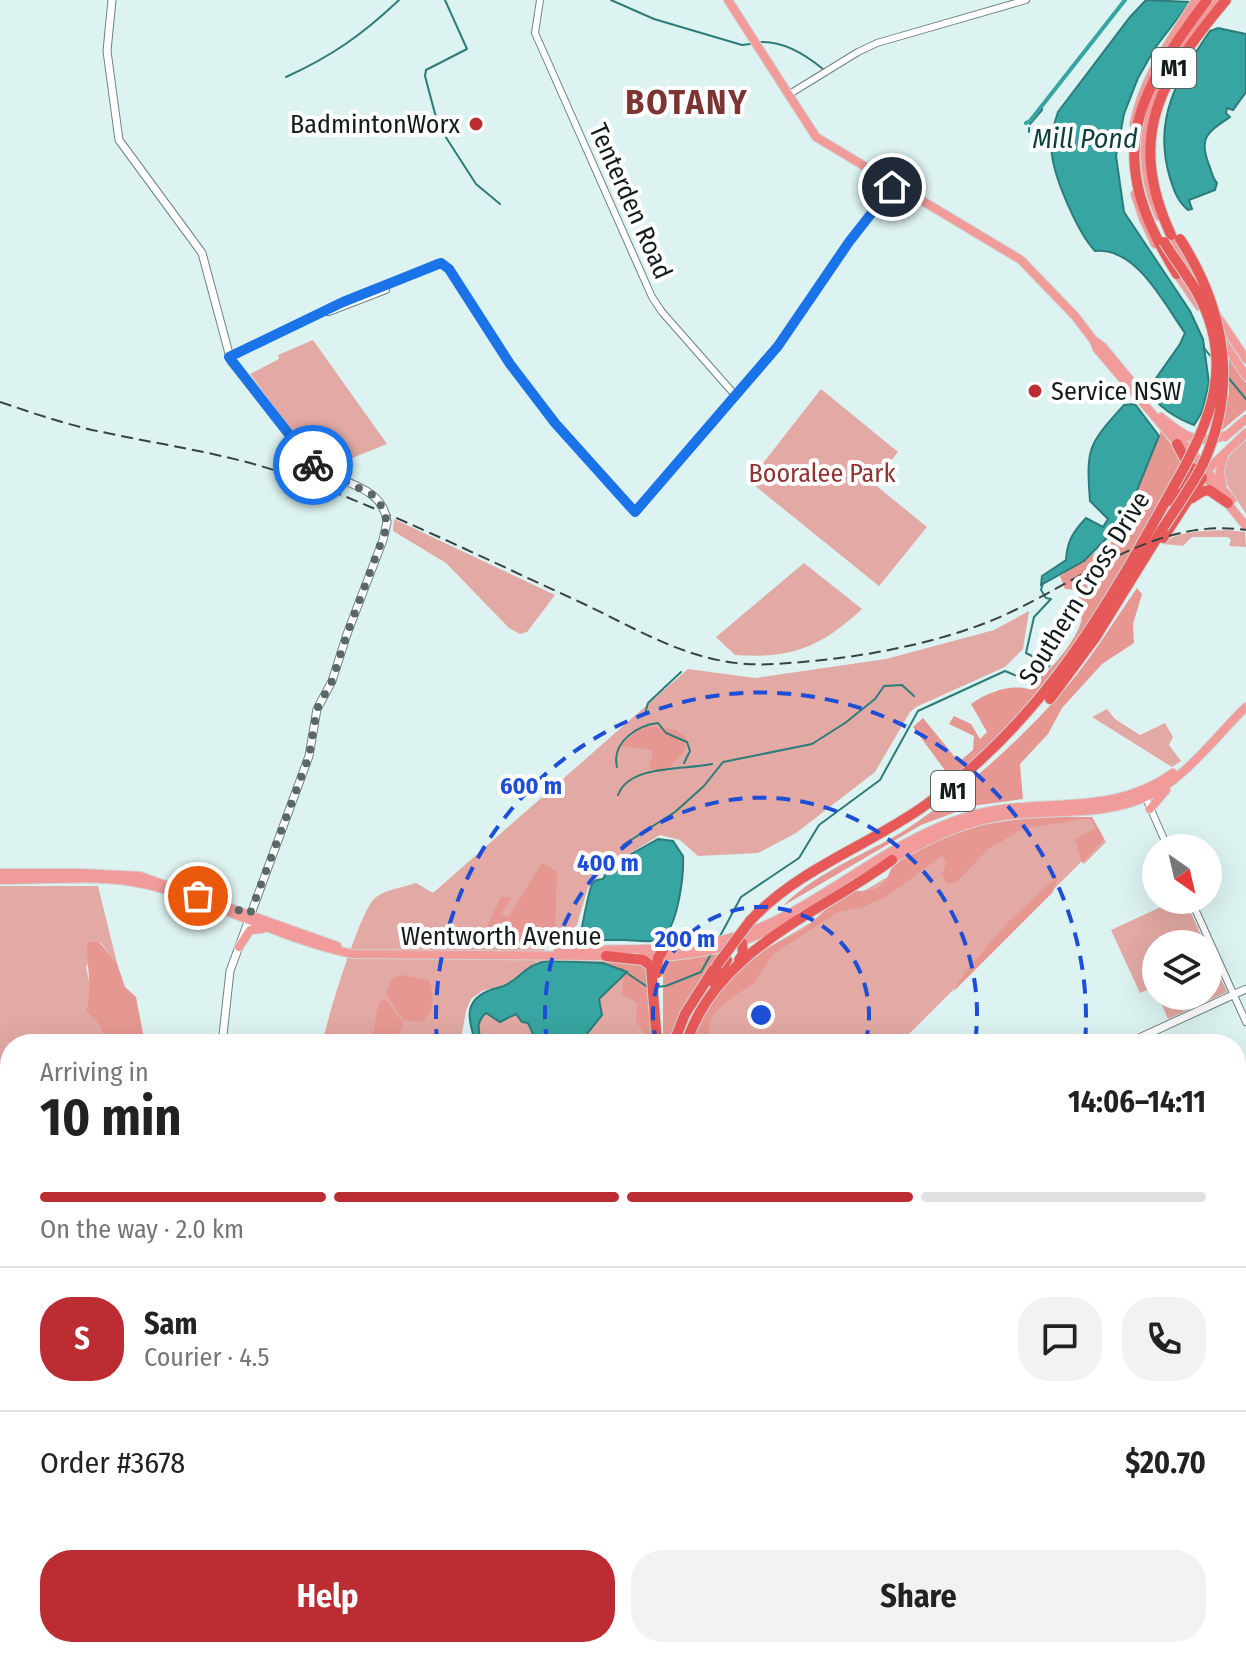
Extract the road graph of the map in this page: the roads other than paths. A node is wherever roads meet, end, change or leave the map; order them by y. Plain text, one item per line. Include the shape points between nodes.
1 (112, 0) edge
2 (540, 0) edge
3 (728, 0) edge
4 (1026, 0) edge
5 (1196, 0) edge
6 (1207, 0) edge
7 (1219, 0) edge
8 (1226, 0) edge
9 (788, 97) junction
10 (1142, 111) junction
11 (895, 183) junction
12 (1172, 239) junction
13 (1177, 274) junction
14 (229, 357) junction
15 (1246, 359) edge
16 (1246, 376) edge
17 (735, 395) junction
18 (1150, 409) junction
19 (1161, 417) junction
20 (1246, 419) edge
21 (1246, 433) edge
22 (1227, 435) junction
23 (1177, 444) junction
24 (1226, 450) junction
25 (1199, 467) junction
26 (1187, 479) junction
27 (1225, 490) junction
28 (1228, 503) junction
29 (1176, 519) junction
30 (1246, 523) edge
31 (1108, 619) junction
32 (1080, 644) junction
33 (1246, 707) edge
34 (1202, 751) junction
35 (1177, 777) junction
36 (1144, 794) junction
37 (1117, 807) junction
38 (1152, 812) junction
39 (1162, 834) edge
40 (892, 860) junction
41 (0, 873) edge
42 (133, 878) junction
43 (0, 880) edge
44 (1197, 914) edge
45 (249, 918) junction
46 (755, 920) junction
47 (279, 932) junction
48 (742, 943) junction
49 (715, 946) junction
50 (239, 947) junction
51 (661, 954) junction
52 (606, 956) junction
53 (727, 963) junction
54 (656, 984) junction
55 (1246, 989) edge
56 (1234, 995) junction
57 (1246, 1022) edge
58 (223, 1034) edge
59 (657, 1034) edge
60 (684, 1034) edge
61 (1148, 1034) edge

1 - 14 main road via 107,51 119,140 202,253
2 - 17 street, Tenterden Road via 535,33 652,297
3 - 9 main road
4 - 9 street via 877,43
5 - 13 main road via 1153,69 1132,133 1136,199 1150,235
6 - 10 highway, M1 via 1159,69
7 - 12 main road via 1172,61 1148,119 1149,188
8 - 12 highway, Southern Cross Drive / M1 via 1170,74 1156,111 1151,149
9 - 11 main road via 816,137
10 - 12 highway, Southern Cross Drive / M1 via 1142,181 1151,214
10 - 13 highway, M1 via 1134,150 1139,196 1153,235
11 - 17 street via 778,346
11 - 18 main road via 1021,260 1109,354
12 - 15 main road
12 - 31 highway, Southern Cross Drive / M1, bridge via 1201,273 1213,305 1222,386 1215,428 1205,458
12 - 32 highway, Southern Cross Drive / M1, bridge via 1211,327 1216,376 1208,420
13 - 16 main road, M1
14 - 17 street via 318,315 445,266 555,423 635,512
14 - 45 main road, bridge via 308,459 375,496 387,522 332,681 317,709 309,756
18 - 19 main road
18 - 23 main road
19 - 22 main road via 1197,440
19 - 25 main road
20 - 22 main road
21 - 24 main road
22 - 25 main road
23 - 25 main road
23 - 26 highway via 1188,461
24 - 25 main road
24 - 27 main road via 1220,471
25 - 26 highway
25 - 27 main road
25 - 28 main road
25 - 29 highway
26 - 32 highway
27 - 30 main road
28 - 29 highway via 1204,491
28 - 30 main road
29 - 31 highway
31 - 46 highway, Southern Cross Drive / M1 via 1059,688 982,768 915,819 791,892
32 - 46 highway, Southern Cross Drive / M1 via 1029,714 961,777 898,823 797,880
33 - 34 main road, Wentworth Avenue
34 - 35 main road, Wentworth Avenue
34 - 36 main road, Wentworth Avenue
35 - 36 main road, Wentworth Avenue
35 - 38 main road
36 - 37 main road, Wentworth Avenue
36 - 38 street
36 - 49 main road, Wentworth Avenue via 1014,807 951,821 767,924
37 - 38 main road via 1141,805
37 - 40 main road, Wentworth Avenue via 987,819 951,830
38 - 39 street
40 - 48 main road, Wentworth Avenue
40 - 53 highway
41 - 42 main road, Wentworth Avenue
42 - 43 main road, Wentworth Avenue
42 - 45 main road, Wentworth Avenue
44 - 56 street
45 - 47 main road, Wentworth Avenue
45 - 50 main road
45 - 51 main road, Wentworth Avenue via 364,951
46 - 53 highway, Southern Cross Drive / M1, bridge
47 - 50 main road via 254,928
47 - 52 main road, Wentworth Avenue via 353,954
48 - 49 main road, Wentworth Avenue
48 - 53 highway via 743,954
49 - 51 main road, Wentworth Avenue
49 - 51 main road, Wentworth Avenue
50 - 58 main road via 230,971
51 - 52 main road, Wentworth Avenue
51 - 54 highway
52 - 54 highway via 647,962
53 - 60 highway, Southern Cross Drive / M1 via 700,1000
54 - 59 highway
55 - 56 main road
56 - 57 street
56 - 61 main road

